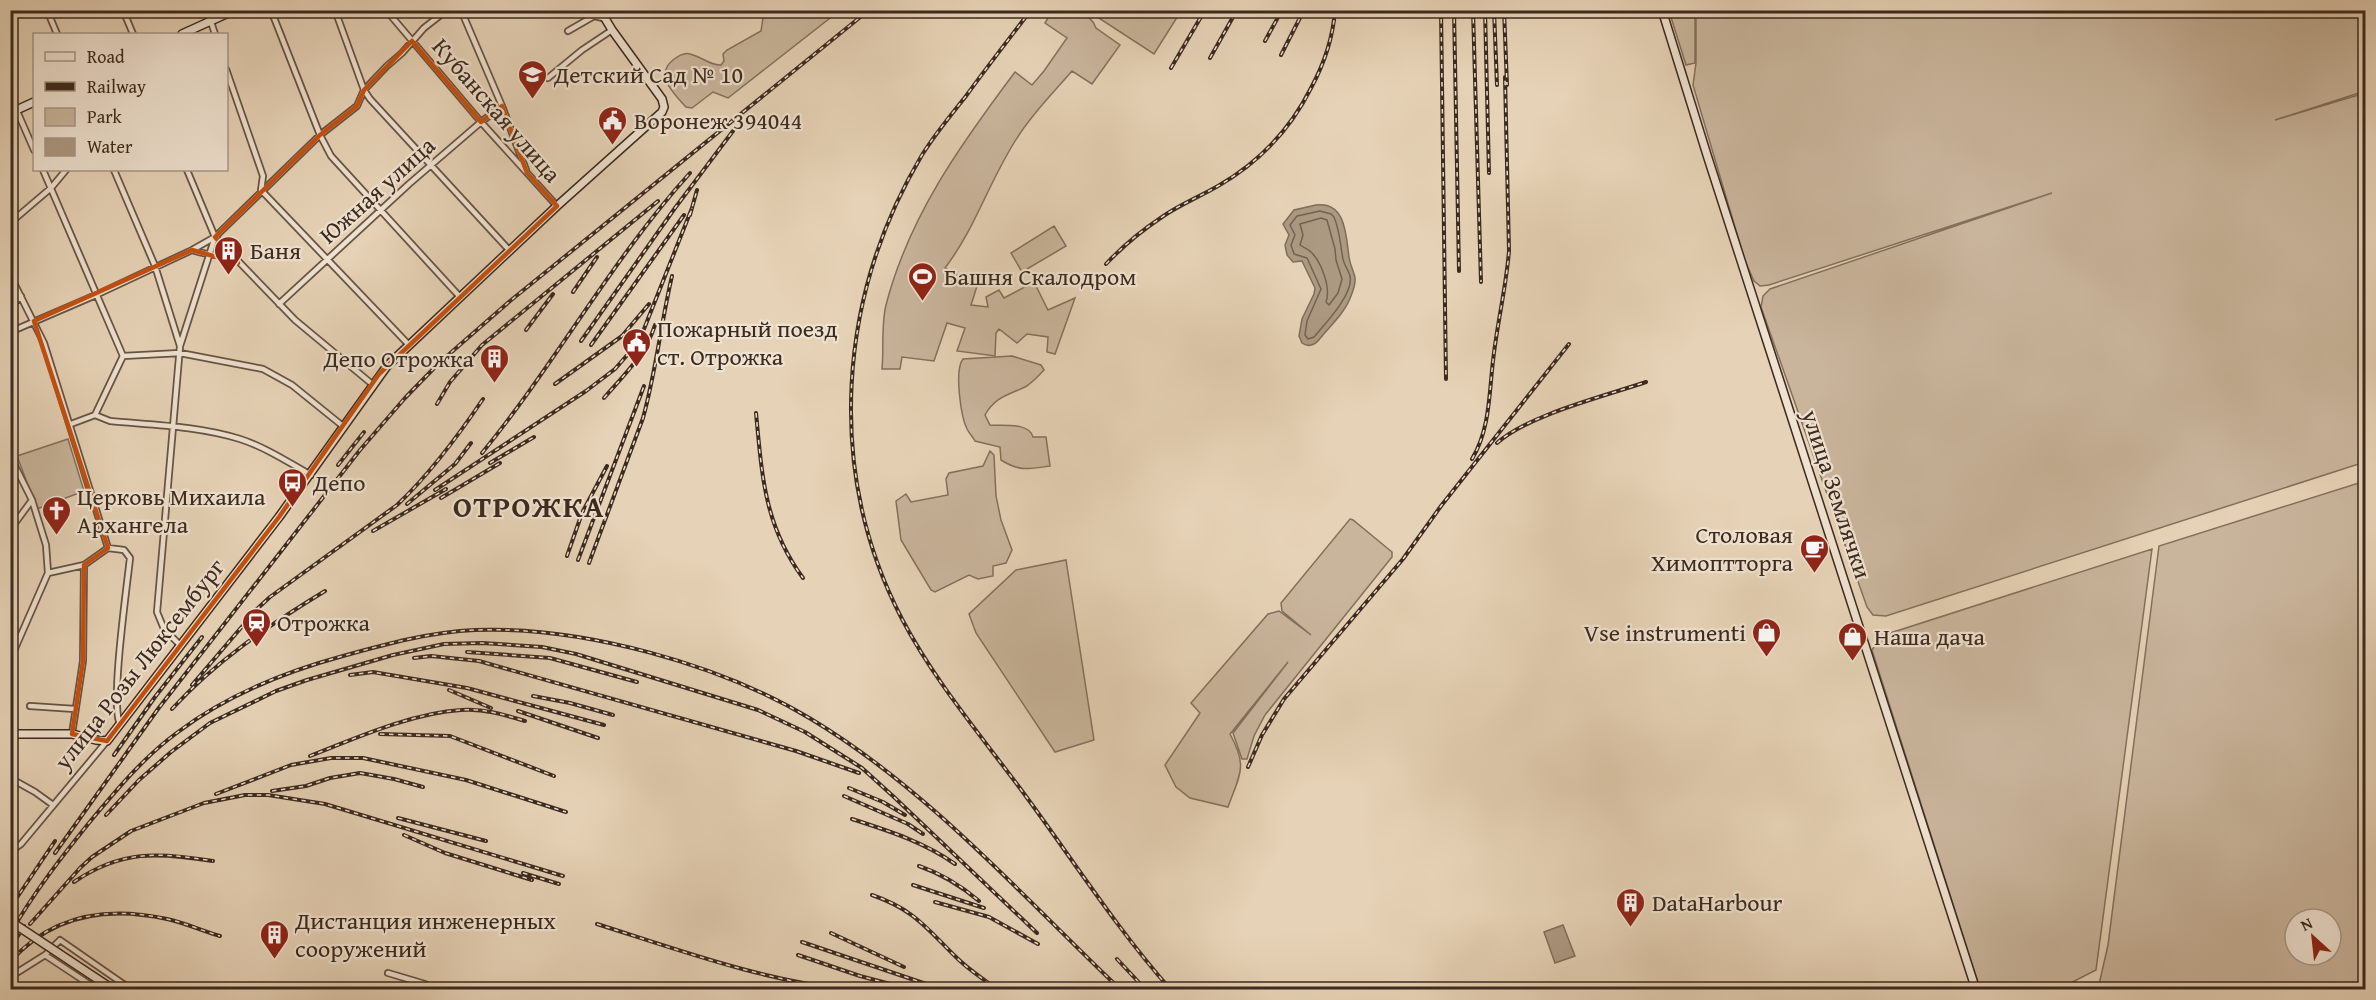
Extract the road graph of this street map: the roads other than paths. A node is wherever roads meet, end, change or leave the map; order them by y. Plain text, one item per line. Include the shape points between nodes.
1 (47, 10) edge
2 (123, 10) edge
3 (207, 10) edge
4 (235, 10) edge
5 (271, 10) edge
6 (335, 10) edge
7 (386, 10) edge
8 (447, 10) edge
9 (461, 10) edge
10 (618, 10) edge
11 (1662, 10) edge
12 (602, 14) edge
13 (210, 21) junction
14 (612, 30) junction
15 (568, 31) dead end
16 (57, 33) edge
17 (133, 33) edge
18 (184, 33) edge
19 (215, 33) edge
20 (412, 41) junction
21 (228, 75) edge
22 (548, 78) dead end
23 (364, 90) junction
24 (10, 95) edge
25 (33, 102) edge
26 (502, 106) junction
27 (14, 112) edge
28 (481, 122) junction
29 (320, 135) junction
30 (33, 148) edge
31 (432, 166) junction
32 (43, 171) edge
33 (65, 171) edge
34 (114, 171) edge
35 (187, 171) edge
36 (527, 173) junction
37 (262, 176) junction
38 (274, 178) junction
39 (51, 188) junction
40 (261, 189) junction
41 (557, 206) junction
42 (381, 210) junction
43 (10, 223) edge
44 (214, 237) junction
45 (192, 250) junction
46 (510, 251) junction
47 (230, 254) junction
48 (208, 255) junction
49 (328, 258) junction
50 (155, 266) junction
51 (10, 275) edge
52 (96, 295) junction
53 (21, 296) junction
54 (460, 297) junction
55 (279, 304) junction
56 (10, 307) edge
57 (34, 321) junction
58 (10, 332) edge
59 (409, 345) junction
60 (180, 346) junction
61 (180, 353) junction
62 (123, 356) junction
63 (372, 384) junction
64 (95, 415) junction
65 (71, 424) junction
66 (173, 427) junction
67 (344, 427) junction
68 (10, 456) edge
69 (310, 475) junction
70 (32, 500) junction
71 (10, 530) edge
72 (108, 548) junction
73 (84, 565) junction
74 (48, 573) junction
75 (179, 644) junction
76 (10, 660) edge
77 (30, 706) dead end
78 (75, 709) junction
79 (120, 724) junction
80 (10, 734) edge
81 (72, 734) junction
82 (107, 741) junction
83 (10, 778) edge
84 (53, 805) junction
85 (10, 852) edge
86 (10, 921) edge
87 (45, 955) junction
88 (388, 973) dead end
89 (110, 975) junction
90 (10, 976) edge
91 (98, 989) edge
92 (114, 990) edge
93 (132, 990) edge
94 (424, 990) edge
95 (1976, 990) edge

1 - 16 street
2 - 17 street
3 - 13 street
4 - 13 street
5 - 29 street
6 - 23 street
7 - 20 street, Кубанская улица
8 - 20 street
9 - 26 street
10 - 12 street
11 - 95 street, улица Землячки
12 - 14 street
12 - 15 street
13 - 18 street
13 - 19 street
14 - 22 street
14 - 41 street, улица Розы Люксембург via 664,107
20 - 23 street
20 - 28 street, Кубанская улица
21 - 37 street
23 - 29 street via 357,106
23 - 31 street
24 - 27 street
25 - 27 street
26 - 28 street, Южная улица
26 - 36 street
27 - 30 street
28 - 31 street, Южная улица
28 - 36 street, Кубанская улица
29 - 38 street
29 - 42 street via 331,156
31 - 42 street, Южная улица
31 - 46 street
32 - 39 street
33 - 39 street
34 - 50 street
35 - 44 street
36 - 41 street, Кубанская улица
37 - 38 street
37 - 40 street
38 - 40 street
39 - 43 street
39 - 52 street
40 - 44 street
40 - 49 street
41 - 46 street, улица Розы Люксембург
42 - 49 street, Южная улица
42 - 54 street
44 - 45 street
44 - 47 street
44 - 48 street
45 - 48 street
45 - 50 street
46 - 54 street, улица Розы Люксембург
47 - 48 street
47 - 55 street
48 - 60 street
49 - 55 street, Южная улица
49 - 59 street
50 - 52 street
50 - 60 street
51 - 53 street
52 - 57 street
52 - 62 street
53 - 56 street
53 - 57 street
54 - 59 street, улица Розы Люксембург
55 - 63 street
57 - 58 street
57 - 65 street
59 - 63 street, улица Розы Люксембург
60 - 61 street
61 - 62 street
61 - 66 street
61 - 67 street via 263,369 292,385
62 - 64 street
63 - 67 street, улица Розы Люксембург
64 - 65 street
64 - 66 street via 110,421
65 - 72 street
66 - 69 street via 210,431 241,440
66 - 75 street via 157,612 164,629
67 - 69 street, улица Розы Люксембург
68 - 70 street
69 - 75 street, улица Розы Люксембург
70 - 71 street
70 - 74 street via 46,545
72 - 73 street
72 - 79 street via 124,550 130,558 116,694
73 - 74 street
73 - 78 street via 83,661
74 - 76 street
75 - 79 street, улица Розы Люксембург
77 - 78 street
78 - 81 street
79 - 82 street, улица Розы Люксембург
80 - 81 street
81 - 82 street
82 - 84 street, улица Розы Люксембург
83 - 84 street
84 - 85 street, улица Розы Люксембург
86 - 92 street, bridge
87 - 89 street via 60,940
87 - 90 street
87 - 91 street
88 - 94 street via 425,984
89 - 91 street via 96,981
89 - 93 street

